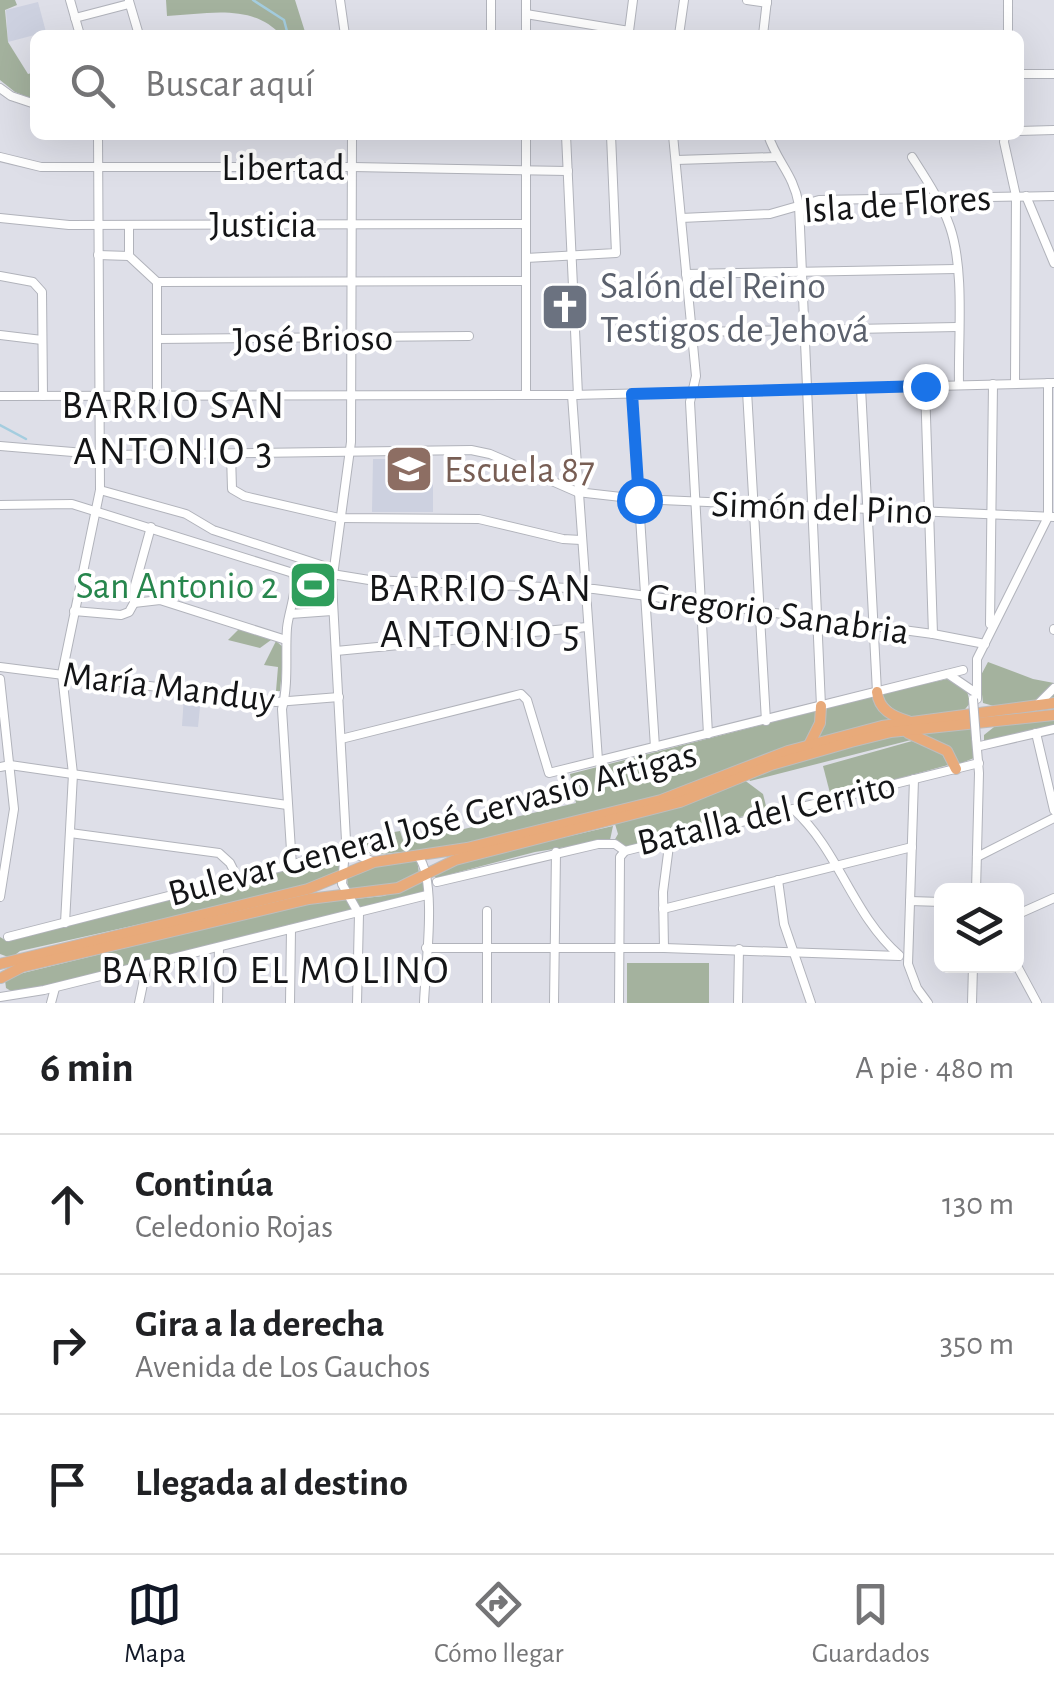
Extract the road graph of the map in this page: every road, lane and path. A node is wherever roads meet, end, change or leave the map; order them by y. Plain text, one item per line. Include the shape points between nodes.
1 (70, 0) edge
2 (340, 0) edge
3 (491, 0) edge
4 (526, 0) edge
5 (633, 0) edge
6 (684, 0) edge
7 (747, 0) edge
8 (1008, 0) edge
9 (767, 1) edge
10 (129, 2) edge
11 (526, 14) junction
12 (76, 18) junction
13 (79, 30) edge
14 (137, 30) edge
15 (344, 30) edge
16 (491, 30) edge
17 (526, 30) edge
18 (624, 30) edge
19 (630, 30) edge
20 (680, 30) edge
21 (763, 30) edge
22 (1008, 30) edge
23 (1024, 74) edge
24 (1054, 74) edge
25 (0, 88) edge
26 (30, 102) edge
27 (1054, 130) edge
28 (1024, 131) edge
29 (98, 140) edge
30 (352, 140) edge
31 (526, 140) edge
32 (566, 140) edge
33 (611, 140) edge
34 (674, 140) edge
35 (770, 140) edge
36 (1004, 140) edge
37 (0, 157) edge
38 (776, 157) junction
39 (912, 157) dead end
40 (676, 160) junction
41 (352, 167) junction
42 (98, 168) junction
43 (526, 170) junction
44 (568, 171) junction
45 (1021, 196) junction
46 (1054, 196) edge
47 (938, 198) junction
48 (798, 205) junction
49 (0, 218) edge
50 (681, 218) junction
51 (129, 224) junction
52 (353, 224) junction
53 (526, 224) junction
54 (98, 226) junction
55 (572, 254) junction
56 (98, 255) junction
57 (129, 256) junction
58 (526, 258) junction
59 (1054, 262) edge
60 (956, 269) junction
61 (803, 272) junction
62 (686, 274) junction
63 (0, 276) edge
64 (353, 281) junction
65 (526, 281) junction
66 (157, 282) junction
67 (958, 328) junction
68 (805, 330) junction
69 (691, 332) junction
70 (0, 335) edge
71 (469, 336) dead end
72 (353, 338) junction
73 (157, 339) junction
74 (42, 340) junction
75 (1051, 383) edge
76 (993, 384) junction
77 (1016, 384) junction
78 (959, 385) junction
79 (925, 386) junction
80 (861, 388) junction
81 (807, 389) junction
82 (747, 391) junction
83 (692, 392) junction
84 (156, 394) junction
85 (632, 394) junction
86 (98, 395) junction
87 (352, 395) junction
88 (526, 395) junction
89 (575, 395) junction
90 (0, 396) edge
91 (43, 396) junction
92 (0, 446) edge
93 (349, 452) junction
94 (101, 453) junction
95 (232, 454) junction
96 (100, 490) junction
97 (577, 492) junction
98 (639, 500) junction
99 (696, 502) junction
100 (753, 504) junction
101 (0, 506) edge
102 (811, 506) junction
103 (867, 509) junction
104 (97, 510) junction
105 (929, 511) junction
106 (992, 514) junction
107 (1051, 517) edge
108 (339, 518) junction
109 (152, 527) junction
110 (581, 540) junction
111 (332, 571) junction
112 (584, 588) junction
113 (294, 596) junction
114 (645, 596) junction
115 (134, 603) junction
116 (702, 603) junction
117 (74, 611) junction
118 (316, 611) junction
119 (332, 611) junction
120 (759, 611) junction
121 (290, 614) junction
122 (816, 620) junction
123 (873, 626) junction
124 (587, 627) junction
125 (932, 634) junction
126 (286, 640) junction
127 (983, 643) junction
128 (336, 650) junction
129 (0, 666) edge
130 (963, 670) dead end
131 (62, 674) junction
132 (948, 674) junction
133 (0, 679) edge
134 (1054, 688) edge
135 (877, 692) junction
136 (974, 696) junction
137 (339, 698) junction
138 (284, 702) junction
139 (1054, 703) edge
140 (822, 706) junction
141 (1035, 707) junction
142 (1054, 715) edge
143 (766, 721) junction
144 (906, 726) junction
145 (1054, 728) edge
146 (1036, 733) junction
147 (708, 734) junction
148 (3, 736) edge
149 (341, 739) junction
150 (978, 740) junction
151 (809, 745) junction
152 (654, 747) junction
153 (598, 760) junction
154 (979, 760) junction
155 (5, 766) edge
156 (956, 769) junction
157 (72, 774) junction
158 (914, 779) junction
159 (287, 804) junction
160 (14, 809) junction
161 (793, 809) junction
162 (1054, 810) edge
163 (0, 811) edge
164 (1054, 818) edge
165 (70, 833) junction
166 (670, 838) junction
167 (348, 847) junction
168 (912, 847) junction
169 (625, 851) junction
170 (556, 852) junction
171 (418, 856) junction
172 (977, 857) junction
173 (4, 858) edge
174 (374, 862) junction
175 (838, 865) junction
176 (292, 866) junction
177 (426, 874) junction
178 (342, 875) junction
179 (238, 879) junction
180 (778, 880) junction
181 (437, 882) dead end
182 (976, 883) edge
183 (349, 895) junction
184 (427, 896) junction
185 (0, 897) edge
186 (1054, 898) edge
187 (910, 901) junction
188 (934, 902) edge
189 (663, 909) junction
190 (487, 911) dead end
191 (1024, 911) edge
192 (359, 914) junction
193 (65, 922) junction
194 (291, 930) junction
195 (8, 937) dead end
196 (220, 947) junction
197 (620, 947) junction
198 (426, 948) junction
199 (487, 948) junction
200 (664, 948) junction
201 (554, 949) junction
202 (739, 949) junction
203 (792, 950) junction
204 (904, 958) junction
205 (148, 965) junction
206 (0, 966) edge
207 (974, 973) edge
208 (1021, 973) edge
209 (0, 983) edge
210 (55, 988) junction
211 (5, 998) edge
212 (52, 1003) edge
213 (139, 1003) edge
214 (218, 1003) edge
215 (290, 1003) edge
216 (357, 1003) edge
217 (424, 1003) edge
218 (487, 1003) edge
219 (554, 1003) edge
220 (619, 1003) edge
221 (738, 1003) edge
222 (811, 1003) edge
223 (928, 1003) edge
224 (972, 1003) edge
225 (1037, 1003) edge

1 - 12 street
2 - 15 street
3 - 16 street
4 - 11 street
5 - 19 street
6 - 20 street
7 - 9 street
8 - 22 street
9 - 21 street
10 - 12 street
10 - 14 street
11 - 17 street
11 - 18 street
12 - 13 street
23 - 24 street
25 - 26 street
27 - 28 street
29 - 42 street
30 - 41 street
31 - 43 street
32 - 44 street
33 - 55 street via 616,252
34 - 40 street
35 - 38 street
36 - 45 street
37 - 42 street, Libertad via 31,166
38 - 40 street
38 - 48 street via 791,174
39 - 47 street
40 - 50 street
41 - 42 street, Libertad
41 - 43 street, Libertad
41 - 52 street
42 - 54 street
43 - 44 street, Libertad
43 - 53 street
44 - 55 street
45 - 46 street, Isla de Flores
45 - 47 street, Isla de Flores
45 - 59 street
45 - 77 street
47 - 48 street, Isla de Flores
47 - 60 street
48 - 50 street, Isla de Flores via 770,214
48 - 61 street
49 - 54 street, Justicia
50 - 62 street
51 - 52 street, Justicia
51 - 54 street, Justicia
51 - 57 street
52 - 53 street, Justicia
52 - 64 street
53 - 58 street
54 - 56 street
55 - 58 street
55 - 89 street
56 - 57 street
56 - 86 street
57 - 66 street
58 - 65 street
60 - 61 street
60 - 67 street
61 - 62 street
61 - 68 street
62 - 69 street
63 - 74 street via 40,287
64 - 65 street
64 - 66 street
64 - 72 street
65 - 88 street
66 - 73 street
67 - 68 street
67 - 78 street
68 - 69 street
68 - 81 street
69 - 83 street
70 - 74 street
71 - 72 street, José Brioso
72 - 73 street, José Brioso
72 - 87 street
73 - 84 street
74 - 91 street
75 - 77 street
75 - 107 street
76 - 77 street
76 - 78 street
76 - 106 street
78 - 79 street
79 - 80 street
79 - 105 street
80 - 81 street
80 - 103 street
81 - 82 street
81 - 102 street
82 - 83 street
82 - 100 street
83 - 85 street
83 - 99 street
84 - 86 street
84 - 87 street
85 - 89 street
85 - 98 street
86 - 91 street
86 - 94 street
87 - 88 street
87 - 93 street
88 - 89 street
89 - 97 street
90 - 91 street
92 - 94 street, Simón del Pino
93 - 95 street, Simón del Pino
93 - 97 street, Simón del Pino via 470,450
93 - 108 street
94 - 95 street, Simón del Pino
94 - 96 street
95 - 108 street via 232,489
96 - 104 street
96 - 111 street, Gregorio Sanabria via 186,514 213,530
97 - 98 street, Simón del Pino
97 - 110 street
98 - 99 street, Simón del Pino
98 - 114 street
99 - 100 street, Simón del Pino
99 - 116 street
100 - 102 street, Simón del Pino
100 - 120 street
101 - 104 street
102 - 103 street, Simón del Pino
102 - 122 street
103 - 105 street, Simón del Pino
103 - 123 street
104 - 109 street
104 - 117 street
105 - 106 street, Simón del Pino
105 - 125 street
106 - 107 street, Simón del Pino
106 - 127 street via 990,624
107 - 127 street
108 - 110 street via 479,520
108 - 111 street
109 - 113 street via 289,570 296,578
109 - 115 street
110 - 112 street
111 - 112 street, Gregorio Sanabria via 369,580
111 - 119 street
112 - 114 street, Gregorio Sanabria
112 - 124 street
113 - 118 street
113 - 121 street
114 - 116 street, Gregorio Sanabria
114 - 152 street
115 - 117 street via 121,614
115 - 126 street via 160,600
116 - 120 street, Gregorio Sanabria
116 - 147 street
117 - 131 street
118 - 119 street
118 - 121 street
119 - 128 street
120 - 122 street, Gregorio Sanabria
120 - 143 street
121 - 126 street
122 - 123 street, Gregorio Sanabria
122 - 140 street
123 - 125 street, Gregorio Sanabria
123 - 135 street
124 - 128 street
124 - 153 street
125 - 127 street, Gregorio Sanabria
126 - 138 street
127 - 136 street
128 - 137 street
129 - 131 street, María Manduy
130 - 132 street
131 - 138 street, María Manduy
131 - 157 street
132 - 135 street
132 - 136 street
133 - 148 street
134 - 141 street
135 - 140 street
135 - 144 main road via 885,710
136 - 150 street, bridge
137 - 138 street, María Manduy
137 - 149 street
138 - 159 street
139 - 141 main road, Bulevar General José Gervasio Artigas
140 - 143 street
140 - 151 main road
141 - 144 main road, Bulevar General José Gervasio Artigas
142 - 144 main road, Bulevar General José Gervasio Artigas
143 - 147 street
144 - 151 main road, Bulevar General José Gervasio Artigas
144 - 156 main road via 946,752
144 - 177 main road, Bulevar General José Gervasio Artigas via 806,753 680,802 455,860
145 - 146 street
146 - 150 street
146 - 162 street
147 - 152 street
148 - 155 street
149 - 153 street via 518,694 527,700 547,773
149 - 167 street
150 - 154 street
151 - 171 main road, Bulevar General José Gervasio Artigas via 661,800
152 - 153 street
154 - 156 street, Batalla del Cerrito
154 - 172 street
155 - 157 street
155 - 160 street
156 - 158 street, Batalla del Cerrito
157 - 159 street
157 - 165 street
158 - 161 street, Batalla del Cerrito
158 - 168 street
159 - 176 street
160 - 163 street
160 - 173 street
161 - 166 street, Batalla del Cerrito
161 - 175 street
164 - 172 street
165 - 179 street via 219,852
165 - 193 street
166 - 169 street, Batalla del Cerrito
166 - 189 street
167 - 174 street
167 - 176 street
167 - 178 street
168 - 175 street
168 - 187 street
169 - 170 street, Batalla del Cerrito via 611,843
169 - 197 street
170 - 181 street, Batalla del Cerrito
170 - 201 street
171 - 174 main road, Bulevar General José Gervasio Artigas
171 - 177 street
172 - 182 street
173 - 185 street
174 - 178 main road, Bulevar General José Gervasio Artigas
175 - 180 street
175 - 204 street via 866,918
176 - 179 street
177 - 183 main road, Bulevar General José Gervasio Artigas via 398,888
177 - 184 street
178 - 183 street
178 - 206 main road, Bulevar General José Gervasio Artigas
179 - 193 street
180 - 189 street
180 - 203 street
183 - 192 street
183 - 209 main road, Bulevar General José Gervasio Artigas via 22,968
184 - 192 street
184 - 198 street
186 - 191 street
187 - 188 street
187 - 204 street
189 - 200 street
190 - 199 street
192 - 194 street
192 - 216 street
193 - 195 street
194 - 196 street
194 - 215 street
196 - 205 street
196 - 214 street
197 - 200 street
197 - 201 street
197 - 220 street
198 - 199 street
198 - 217 street
199 - 201 street
199 - 218 street
200 - 202 street
201 - 219 street
202 - 203 street
202 - 221 street
203 - 204 street
203 - 222 street
204 - 223 street
205 - 210 street
205 - 213 street
206 - 209 main road
207 - 224 street
208 - 225 street
209 - 211 street
210 - 211 street
210 - 212 street

